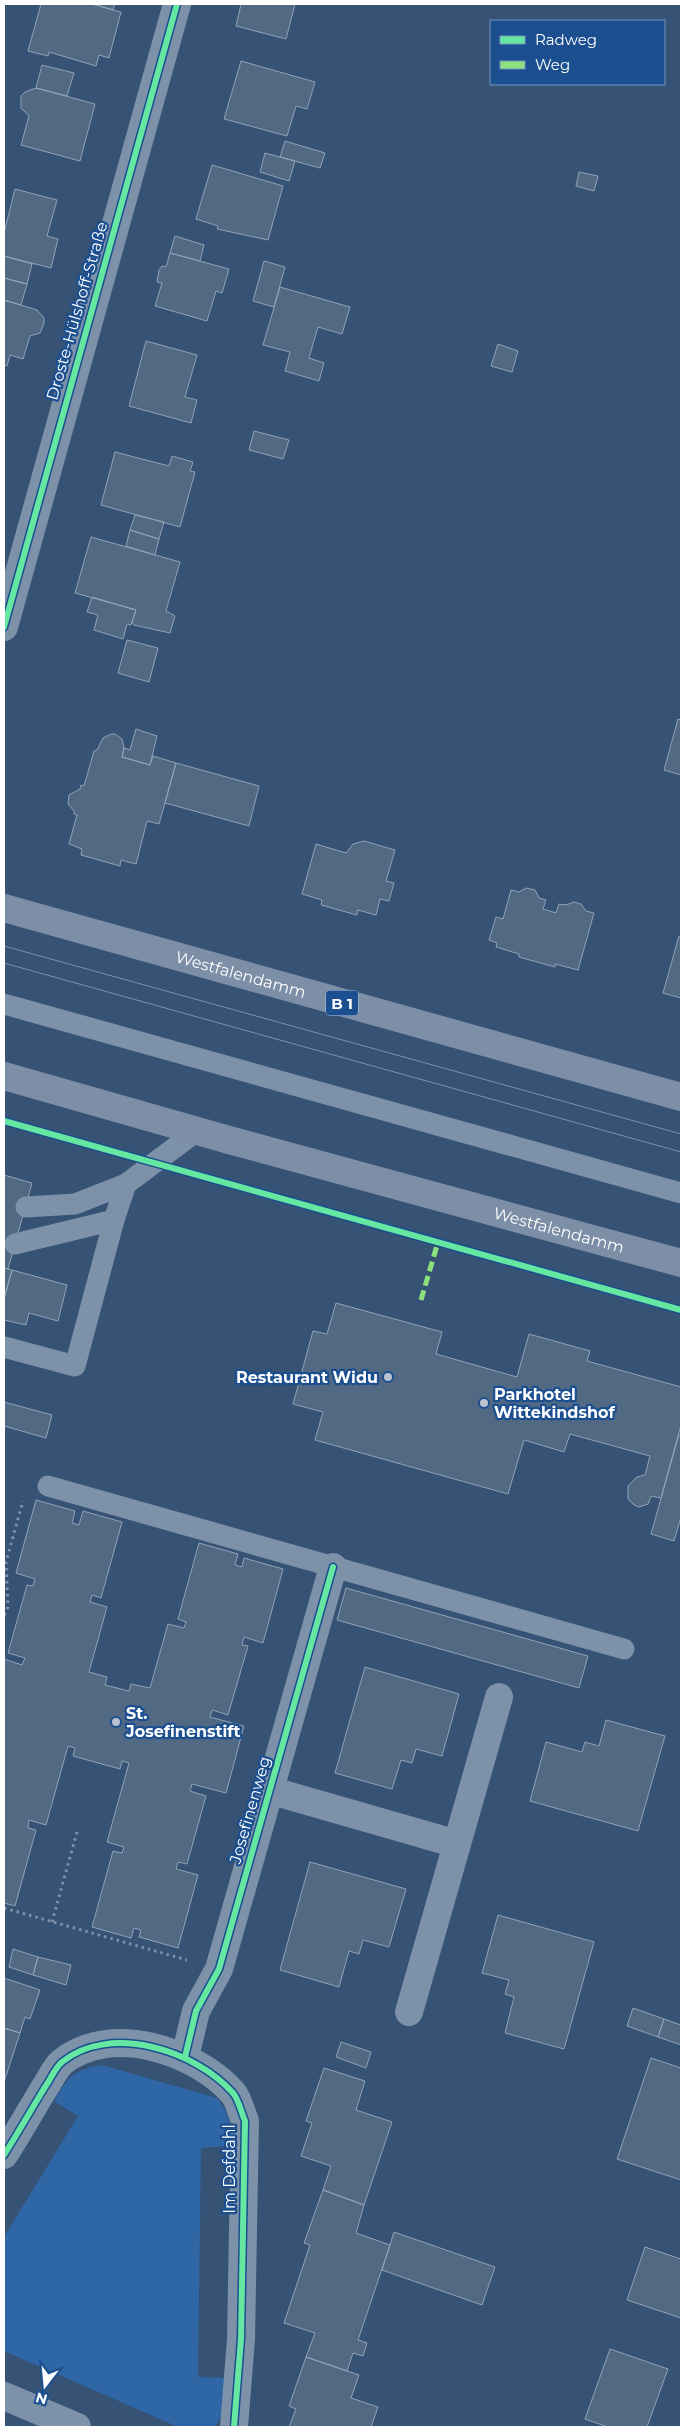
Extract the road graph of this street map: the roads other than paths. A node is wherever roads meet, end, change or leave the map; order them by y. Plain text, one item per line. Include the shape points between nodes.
1 (177, 4) edge
2 (4, 626) edge
3 (4, 908) edge
4 (4, 1004) edge
5 (4, 1076) edge
6 (681, 1097) edge
7 (197, 1131) junction
8 (126, 1184) junction
9 (681, 1193) edge
10 (26, 1207) dead end
11 (114, 1220) junction
12 (15, 1244) dead end
13 (681, 1263) edge
14 (4, 1347) edge
15 (48, 1486) road end
16 (333, 1567) junction
17 (624, 1649) dead end
18 (499, 1697) dead end
19 (269, 1790) junction
20 (458, 1844) junction
21 (410, 2012) dead end
22 (185, 2057) junction
23 (4, 2156) edge
24 (4, 2396) edge
25 (77, 2427) edge
26 (234, 2427) edge

1 - 2 street, Droste-Hülshoff-Straße
3 - 6 main road, Westfalendamm / B 1
4 - 9 lane
5 - 7 main road, Westfalendamm
7 - 8 lane
7 - 13 main road, Westfalendamm
8 - 10 lane via 75,1204
8 - 11 lane
11 - 12 lane
11 - 14 lane via 75,1366
15 - 16 lane
16 - 17 lane
16 - 19 street, Josefinenweg
18 - 20 street
19 - 20 street, Josefinenweg
19 - 22 street, Josefinenweg via 219,1969 196,2011
20 - 21 street
22 - 23 street, Im Defdahl via 148,2047 109,2043 82,2048 60,2064
22 - 26 street, Im Defdahl via 213,2074 234,2095 245,2121 241,2340
24 - 25 street

